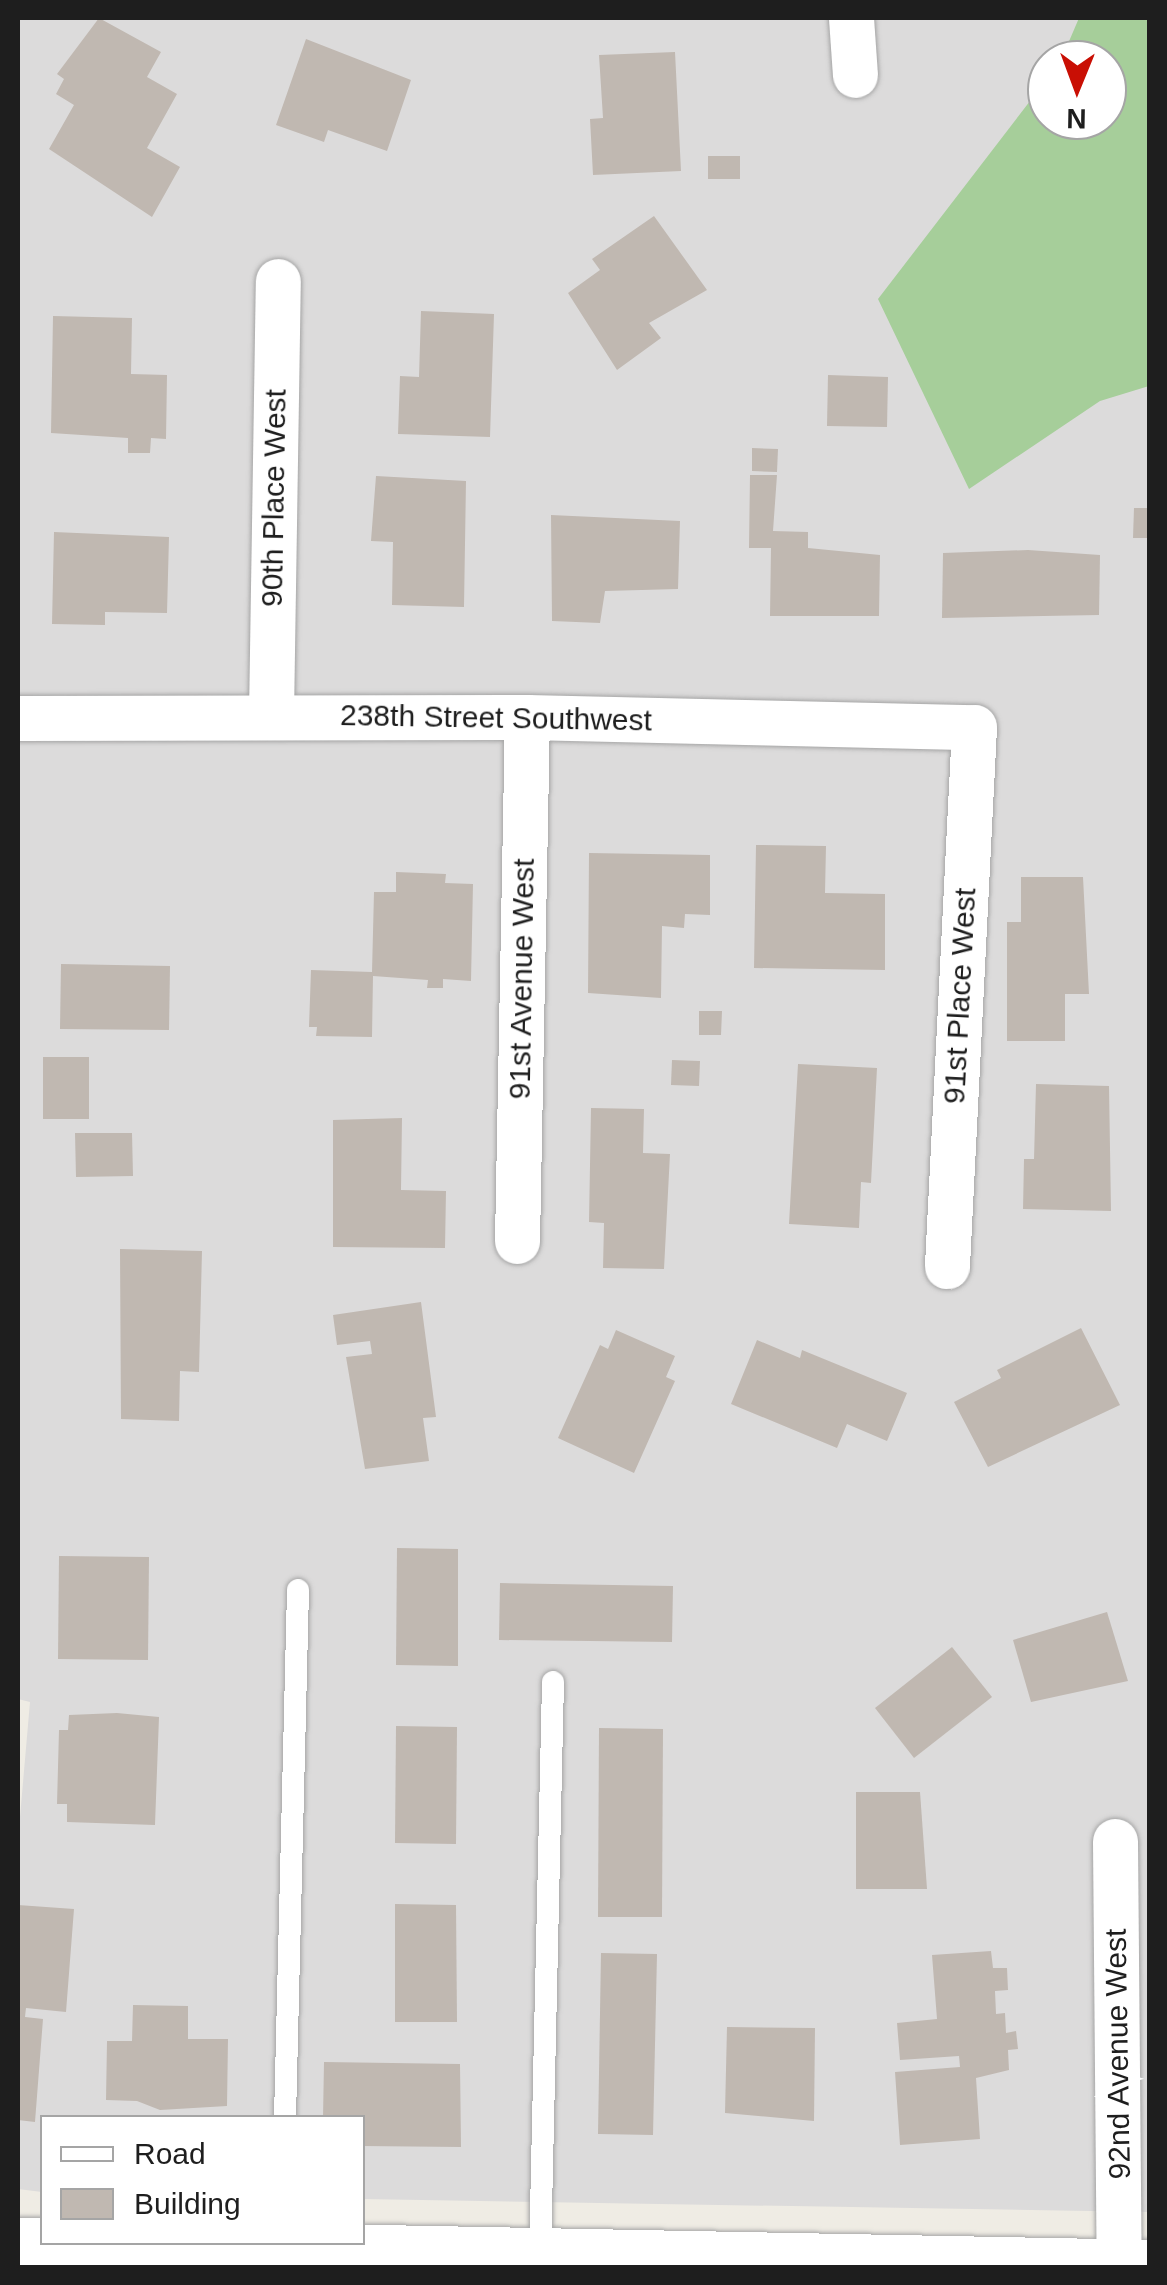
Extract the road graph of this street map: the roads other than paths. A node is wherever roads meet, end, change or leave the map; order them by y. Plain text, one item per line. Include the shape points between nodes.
1 (851, 18) edge
2 (855, 75) dead end
3 (278, 281) dead end
4 (270, 715) junction
5 (527, 716) junction
6 (18, 718) edge
7 (974, 727) joint
8 (517, 1241) dead end
9 (947, 1266) dead end
10 (298, 1590) dead end
11 (553, 1682) dead end
12 (1115, 1841) dead end
13 (285, 2115) edge
14 (18, 2245) edge
15 (295, 2253) edge
16 (540, 2255) junction
17 (152, 2257) edge
18 (771, 2263) edge
19 (1150, 2266) edge
20 (1119, 2267) edge

1 - 2 street
3 - 4 street, 90th Place West
4 - 5 street, 238th Street Southwest
4 - 6 street, 238th Street Southwest
5 - 7 street, 238th Street Southwest
5 - 8 street, 91st Avenue West
7 - 9 street, 91st Place West
10 - 13 lane
11 - 16 lane
12 - 20 street, 92nd Avenue West
14 - 17 street
15 - 16 street
15 - 17 street
16 - 18 street
18 - 20 street
19 - 20 street

